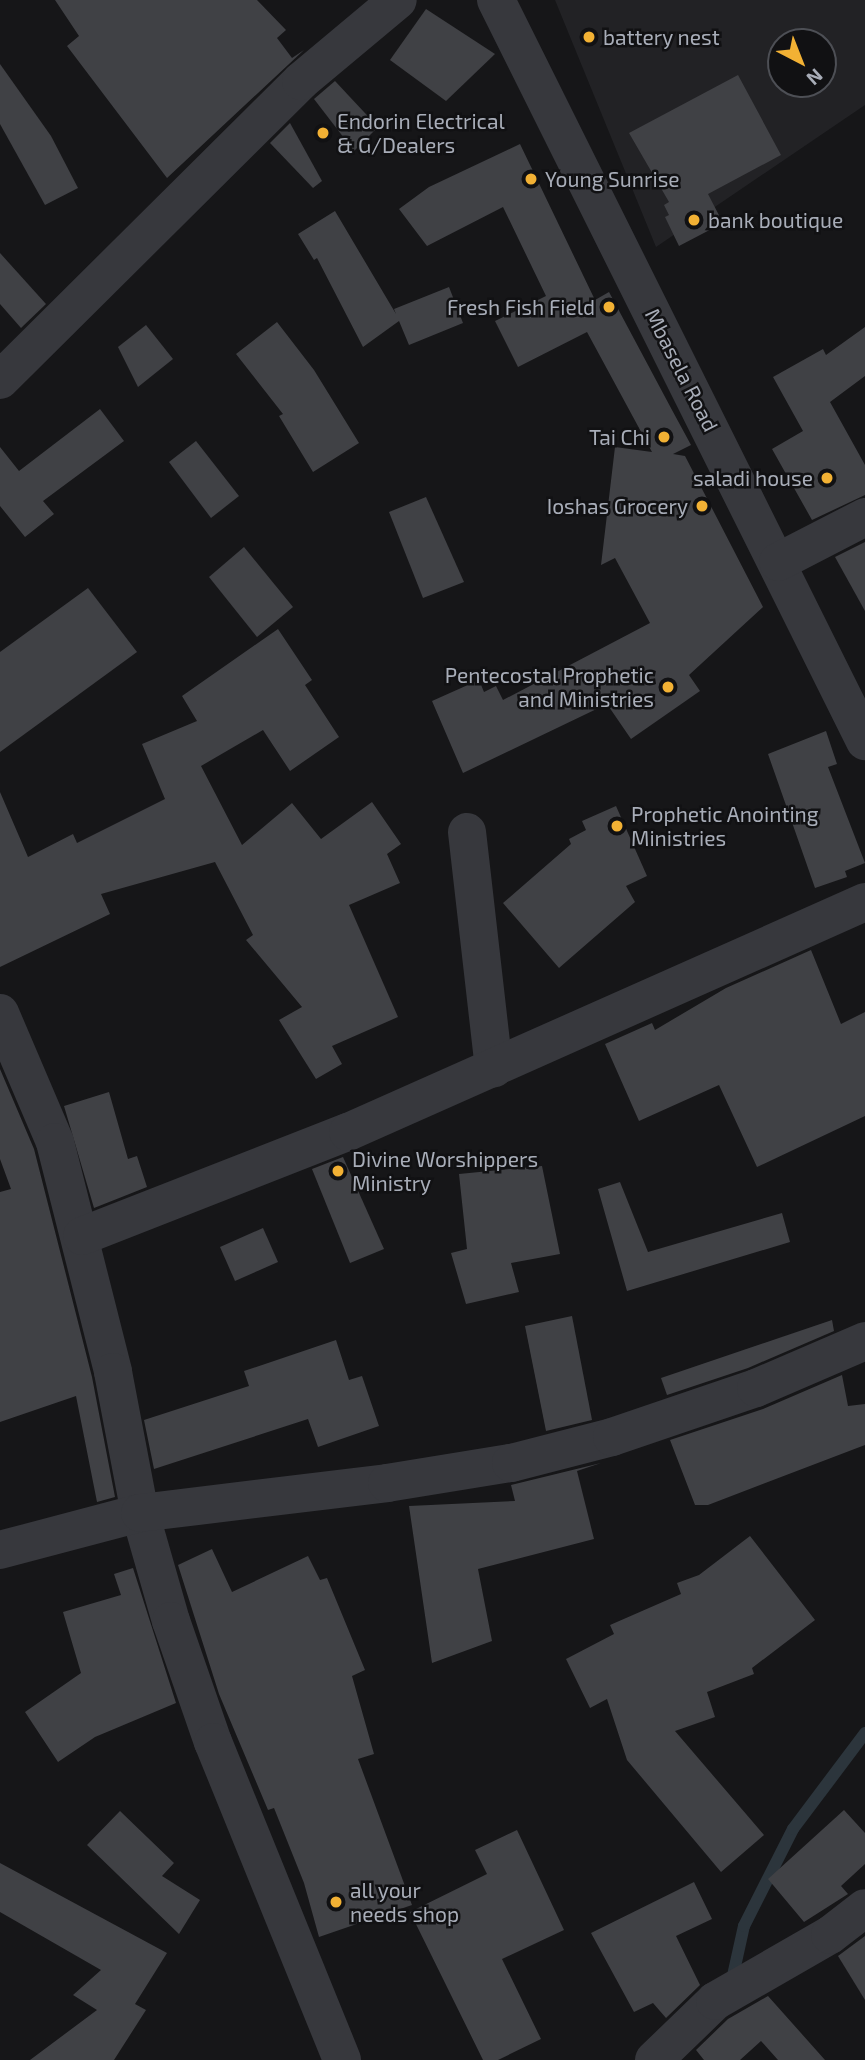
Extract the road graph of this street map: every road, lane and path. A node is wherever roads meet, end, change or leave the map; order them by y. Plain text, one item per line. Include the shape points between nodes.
1 (398, 0) edge
2 (496, 0) edge
3 (0, 380) edge
4 (865, 517) edge
5 (778, 562) junction
6 (865, 741) edge
7 (467, 832) dead end
8 (865, 902) edge
9 (0, 1013) edge
10 (494, 1068) junction
11 (82, 1236) junction
12 (865, 1340) edge
13 (140, 1513) junction
14 (0, 1550) edge
15 (865, 1908) edge
16 (342, 2060) edge
17 (654, 2060) edge

1 - 3 street via 301,81
2 - 5 street, Mbasela Road
4 - 5 street
5 - 6 street, Mbasela Road
7 - 10 street
8 - 10 street
9 - 11 street via 55,1142
10 - 11 street via 348,1132
11 - 13 street
12 - 13 street via 742,1393 612,1437 511,1463
13 - 14 street
13 - 16 street via 213,1742
15 - 17 street via 820,1941 715,2001

